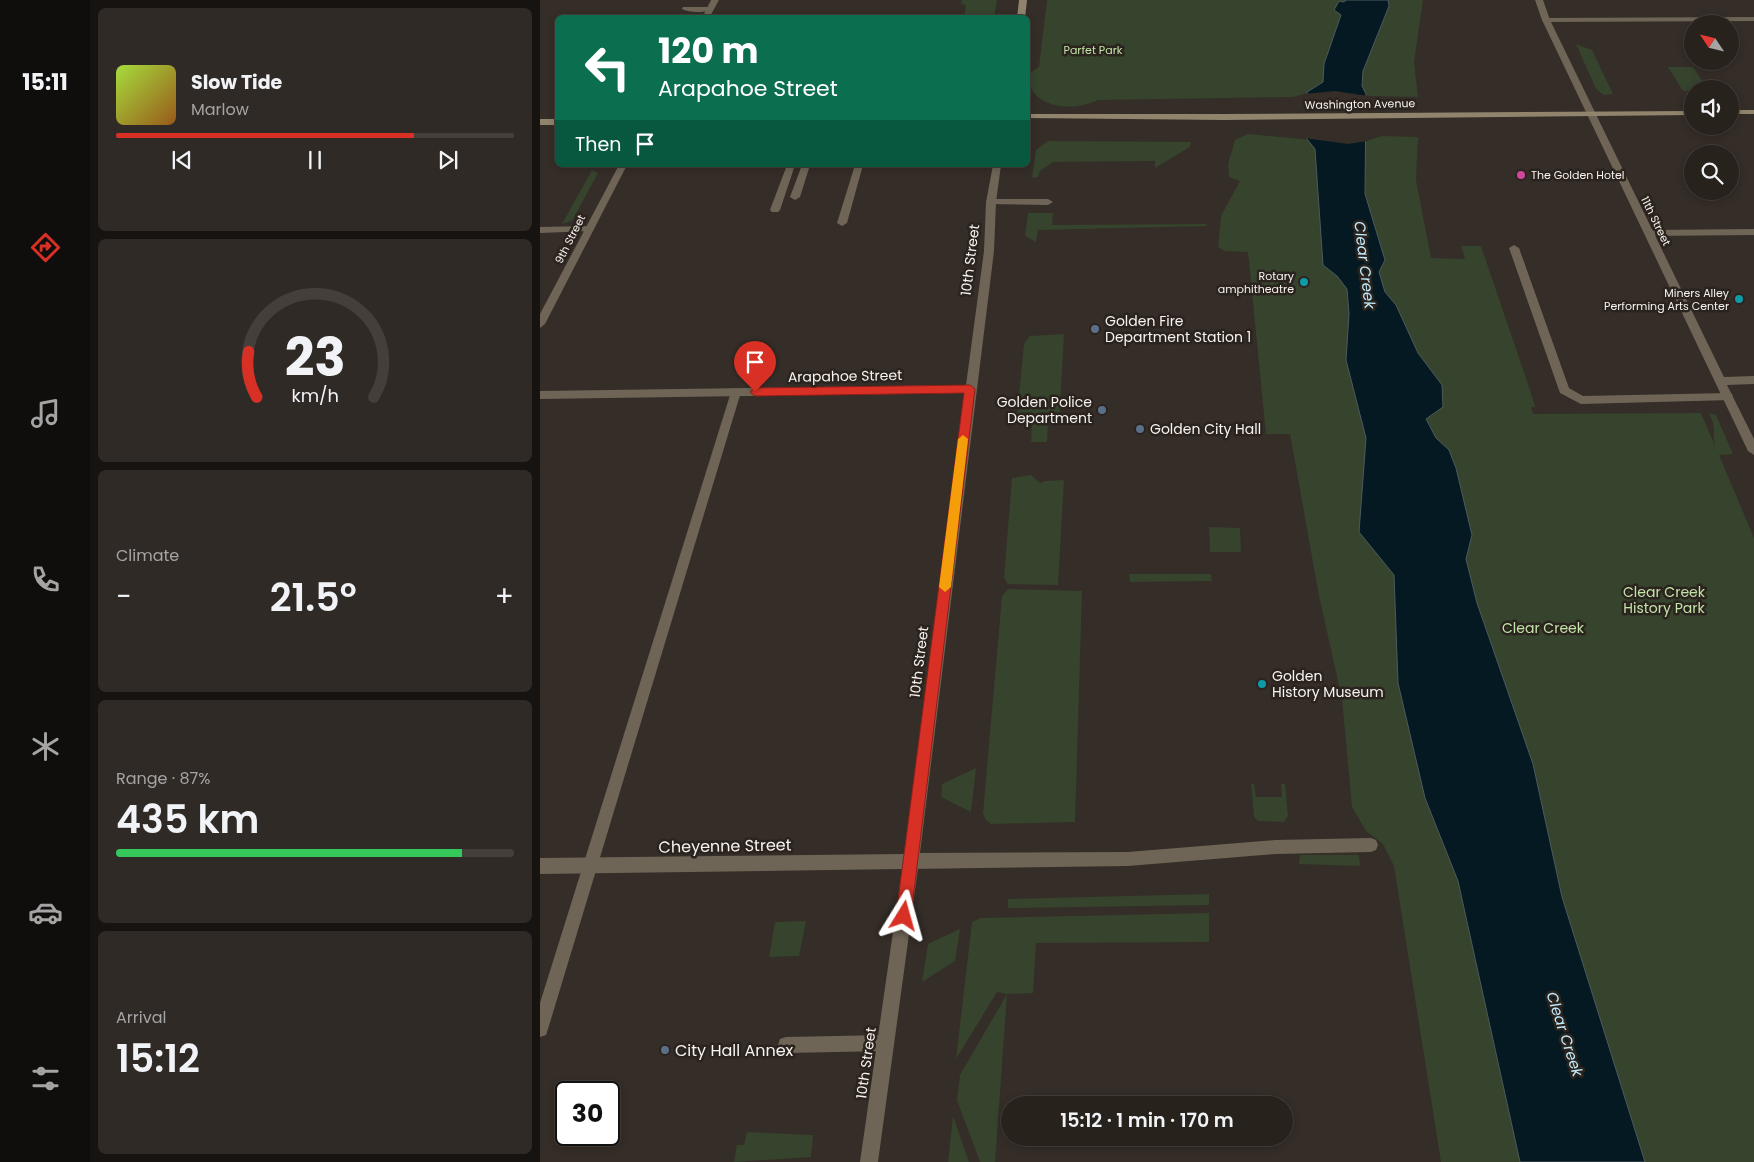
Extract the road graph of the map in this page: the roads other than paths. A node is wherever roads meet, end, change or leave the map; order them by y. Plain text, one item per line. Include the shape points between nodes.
1 (715, 0) edge
2 (1023, 0) edge
3 (1539, 0) edge
4 (686, 9) dead end
5 (710, 9) junction
6 (707, 15) edge
7 (1021, 15) edge
8 (1754, 19) edge
9 (1546, 20) junction
10 (1739, 112) edge
11 (1754, 112) edge
12 (1684, 113) edge
13 (1592, 114) junction
14 (1030, 116) edge
15 (540, 122) edge
16 (555, 122) edge
17 (622, 167) edge
18 (790, 167) edge
19 (805, 167) edge
20 (858, 167) edge
21 (997, 167) edge
22 (795, 197) dead end
23 (991, 202) junction
24 (1048, 202) dead end
25 (775, 210) dead end
26 (842, 223) dead end
27 (540, 230) edge
28 (1754, 232) edge
29 (587, 233) junction
30 (1649, 233) junction
31 (540, 237) edge
32 (1514, 248) dead end
33 (540, 324) edge
34 (1754, 380) edge
35 (1720, 381) junction
36 (970, 389) junction
37 (736, 392) junction
38 (540, 395) edge
39 (1728, 397) junction
40 (1754, 451) edge
41 (1370, 845) dead end
42 (911, 861) junction
43 (592, 865) junction
44 (540, 866) edge
45 (540, 1029) edge
46 (886, 1043) junction
47 (786, 1045) dead end
48 (869, 1162) edge

1 - 5 street
2 - 7 street
3 - 9 street, 11th Street
4 - 5 street
5 - 6 street
8 - 9 street
9 - 13 street, 11th Street
10 - 11 street
12 - 13 street, Washington Avenue
13 - 14 street, Washington Avenue
13 - 30 street, 11th Street
15 - 16 street
17 - 29 street, 9th Street
18 - 25 street
19 - 22 street
20 - 26 street
21 - 23 street, 10th Street
23 - 24 street
23 - 36 street, 10th Street via 989,251
27 - 29 street
28 - 30 street
29 - 31 street
29 - 33 street, 9th Street
30 - 35 street, 11th Street
32 - 39 street via 1564,390 1581,400
34 - 35 street
35 - 39 street, 11th Street
36 - 37 street, Arapahoe Street
36 - 42 street, 10th Street
37 - 38 street, Arapahoe Street
37 - 43 street
39 - 40 street, 11th Street
41 - 42 street, Cheyenne Street via 1275,847 1128,859
42 - 43 street, Cheyenne Street
42 - 46 street, 10th Street
43 - 44 street, Cheyenne Street
43 - 45 street
46 - 47 street
46 - 48 street, 10th Street

